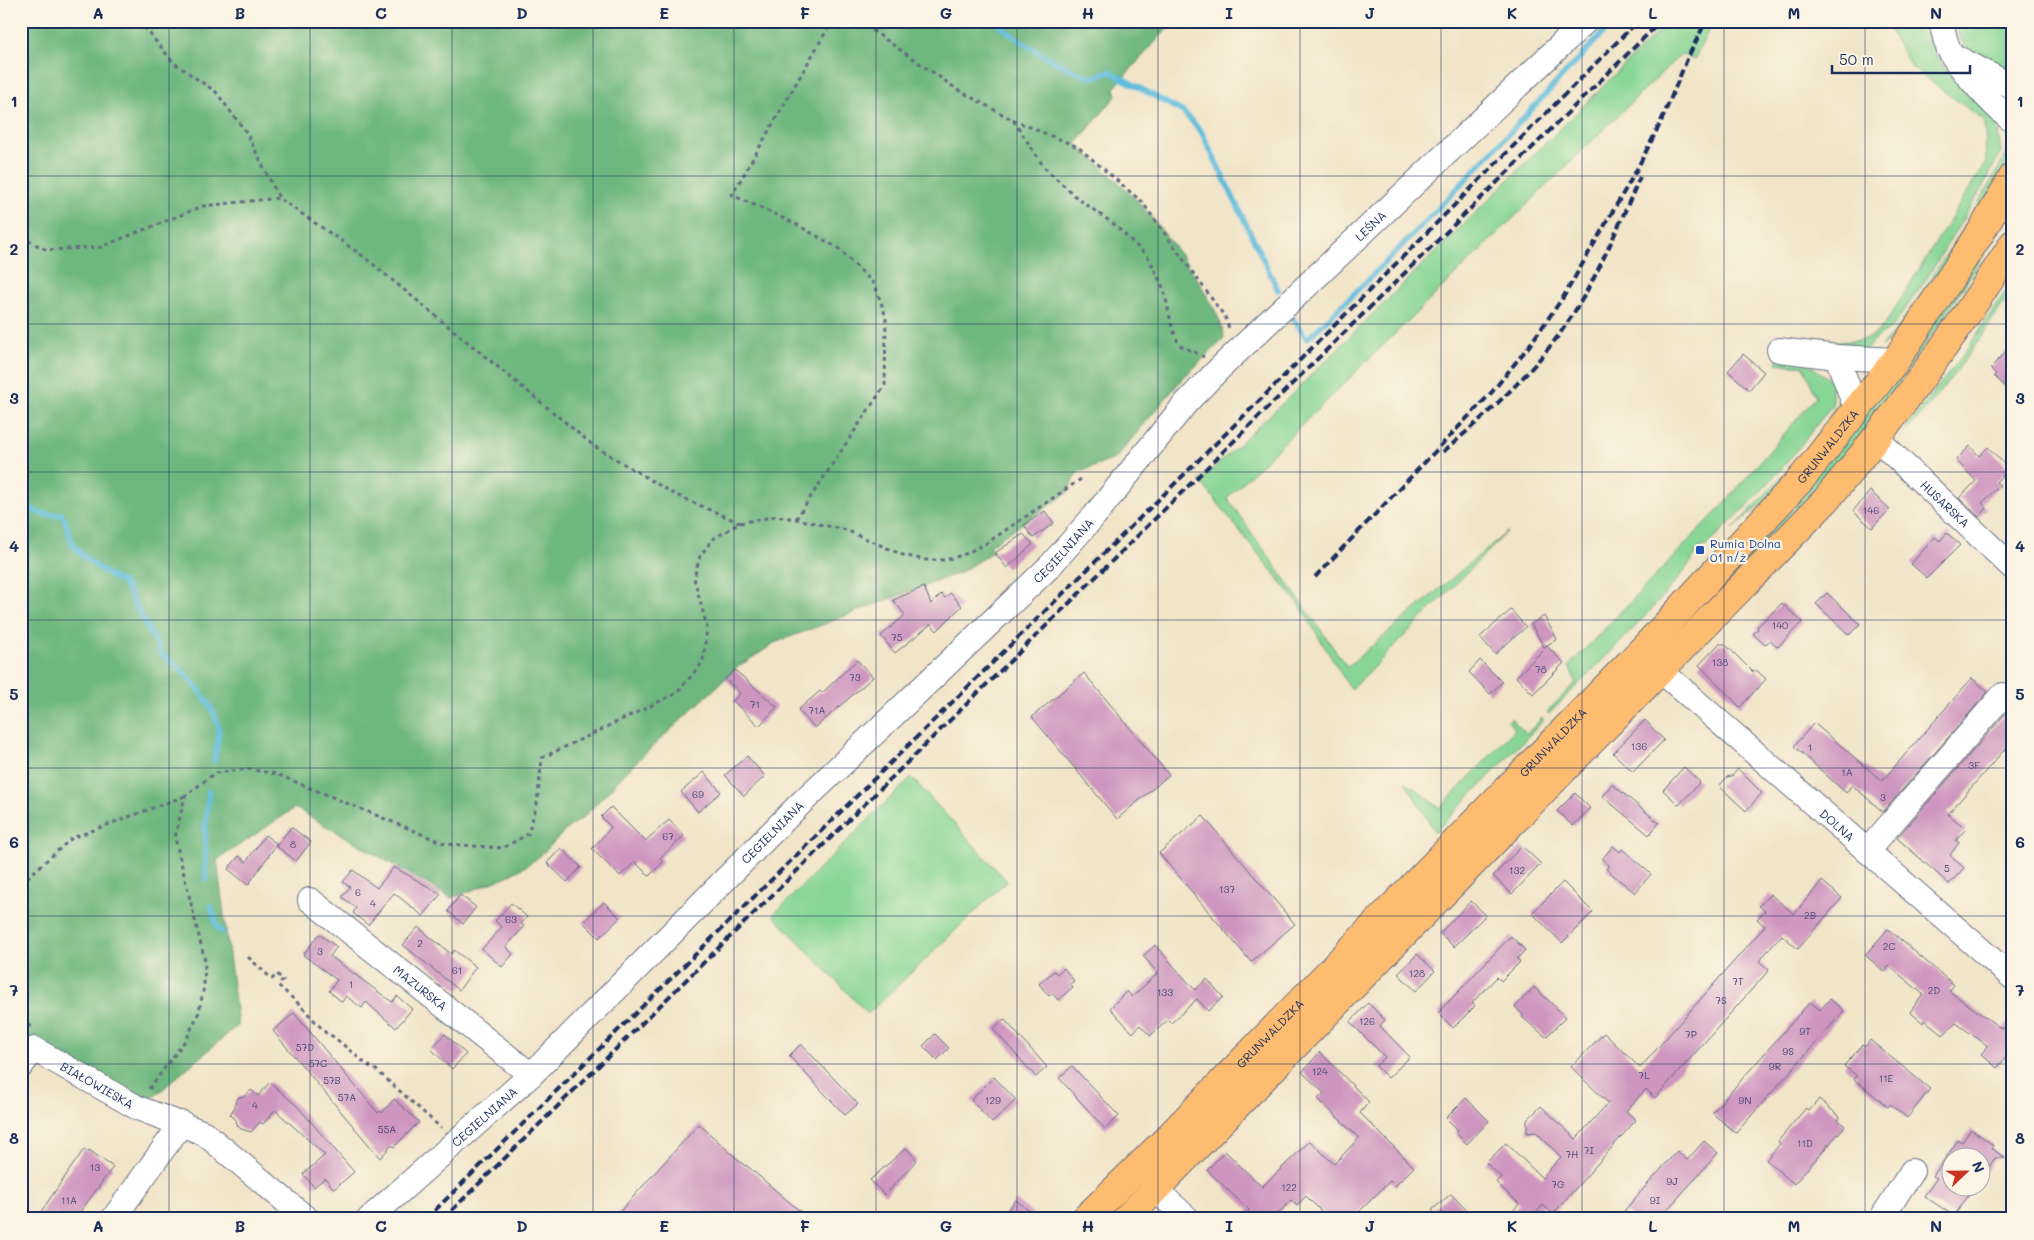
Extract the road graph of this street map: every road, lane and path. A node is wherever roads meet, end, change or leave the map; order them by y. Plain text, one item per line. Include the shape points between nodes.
1 (139, 21) edge
2 (832, 21) edge
3 (859, 21) edge
4 (1586, 21) edge
5 (1942, 21) edge
6 (1952, 55) junction
7 (2013, 88) edge
8 (1013, 120) junction
9 (2013, 121) edge
10 (2013, 177) edge
11 (279, 198) junction
12 (21, 237) edge
13 (2013, 244) edge
14 (1233, 339) dead end
15 (1779, 350) dead end
16 (1837, 357) junction
17 (1212, 360) dead end
18 (1896, 360) junction
19 (1857, 411) junction
20 (1161, 433) joint
21 (1877, 439) junction
22 (1084, 477) dead end
23 (796, 519) junction
24 (740, 523) junction
25 (2013, 568) edge
26 (1661, 671) junction
27 (2003, 695) dead end
28 (185, 796) junction
29 (1867, 851) junction
30 (21, 883) edge
31 (310, 900) dead end
32 (248, 957) dead end
33 (2013, 978) edge
34 (21, 1066) edge
35 (531, 1076) junction
36 (149, 1089) dead end
37 (182, 1123) junction
38 (448, 1134) dead end
39 (1912, 1171) dead end
40 (1155, 1190) junction
41 (113, 1219) edge
42 (307, 1219) edge
43 (369, 1219) edge
44 (1085, 1219) edge
45 (1126, 1219) edge
46 (1188, 1219) edge
47 (1881, 1219) edge

1 - 11 path via 174,63 216,92 246,132
2 - 23 path via 732,195 794,223 838,248 875,285 886,317 884,385
3 - 8 path via 958,90
4 - 20 street, LEŚNA via 1220,368
5 - 6 street via 1943,35
6 - 7 street
6 - 9 street via 1998,110
8 - 14 path via 1078,148 1142,202 1225,317
8 - 17 path via 1044,167 1077,198 1115,225 1149,258 1164,290 1179,345
10 - 18 main road, GRUNWALDZKA via 1981,232
11 - 12 path via 203,206 101,247 47,250
11 - 24 path via 362,256 594,446 674,494
13 - 21 main road, GRUNWALDZKA via 1961,325
15 - 16 street
16 - 18 street
16 - 19 street
18 - 19 main road, GRUNWALDZKA
19 - 44 main road, GRUNWALDZKA via 1802,478 1707,583 1166,1140
20 - 35 street, CEGIELNIANA via 1048,567 762,841
21 - 25 street, HUSARSKA
21 - 26 main road, GRUNWALDZKA via 1789,540
22 - 23 path via 987,543 963,556 944,560 903,556 846,530
23 - 24 path via 776,516
24 - 28 path via 713,538 700,556 694,578 707,627 703,662 677,693 542,758 537,804 528,834 503,848 446,844 276,774 249,769 215,773
26 - 29 street, DOLNA
26 - 40 main road, GRUNWALDZKA
27 - 29 street
28 - 30 path via 72,838
28 - 36 path via 175,838 205,961 204,986 187,1038
29 - 33 street, DOLNA
31 - 35 street, MAZURSKA
32 - 38 path via 272,979 277,974 283,980 278,985 326,1032 374,1068
34 - 37 street, BIAŁOWIESKA via 34,1049 138,1108
35 - 43 street, CEGIELNIANA
37 - 41 street
37 - 42 street, BIAŁOWIESKA via 204,1132
39 - 47 street
40 - 45 main road, GRUNWALDZKA
40 - 46 street

